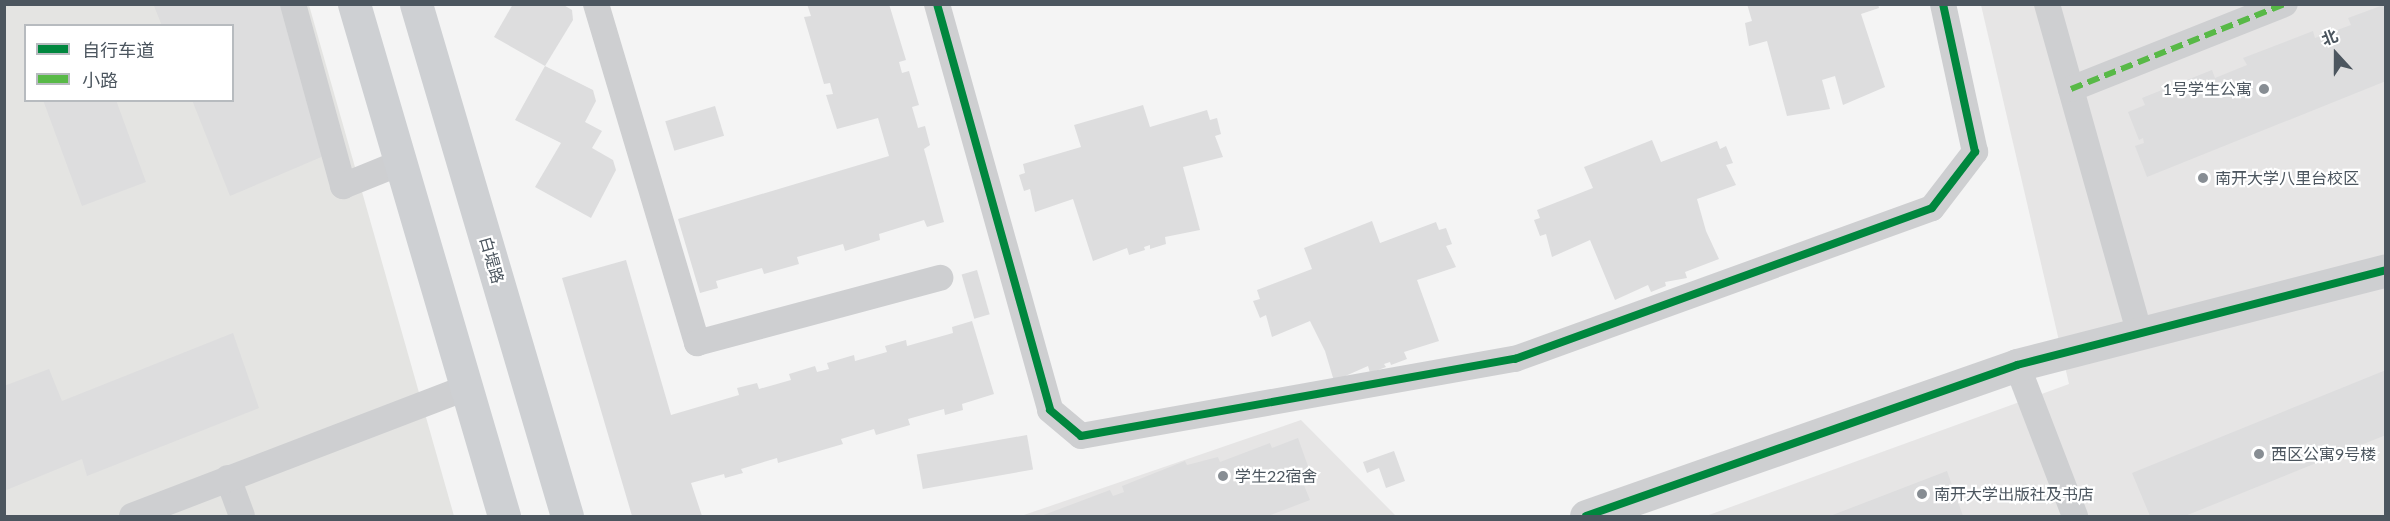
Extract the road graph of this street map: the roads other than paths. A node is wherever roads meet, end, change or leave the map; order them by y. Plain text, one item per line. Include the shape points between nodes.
1 (292, 4) edge
2 (354, 4) edge
3 (416, 4) edge
4 (596, 4) edge
5 (937, 4) edge
6 (1943, 4) edge
7 (2047, 4) edge
8 (2285, 4) edge
9 (2071, 89) junction
10 (400, 163) junction
11 (2385, 270) edge
12 (940, 278) dead end
13 (2139, 331) junction
14 (2017, 365) junction
15 (465, 388) junction
16 (228, 478) junction
17 (132, 516) edge
18 (242, 516) edge
19 (504, 516) edge
20 (567, 516) edge
21 (1586, 516) edge
22 (2075, 516) edge

1 - 10 street via 343,186
2 - 10 main road
3 - 20 main road, 白堤路
4 - 12 street via 697,343
5 - 6 street via 1050,410 1081,436 1515,359 1932,208 1975,152
7 - 9 street
8 - 9 street
9 - 13 street
10 - 15 main road
11 - 13 street
13 - 14 street
14 - 21 street
14 - 22 street
15 - 16 street
15 - 19 main road
16 - 17 street
16 - 18 street

